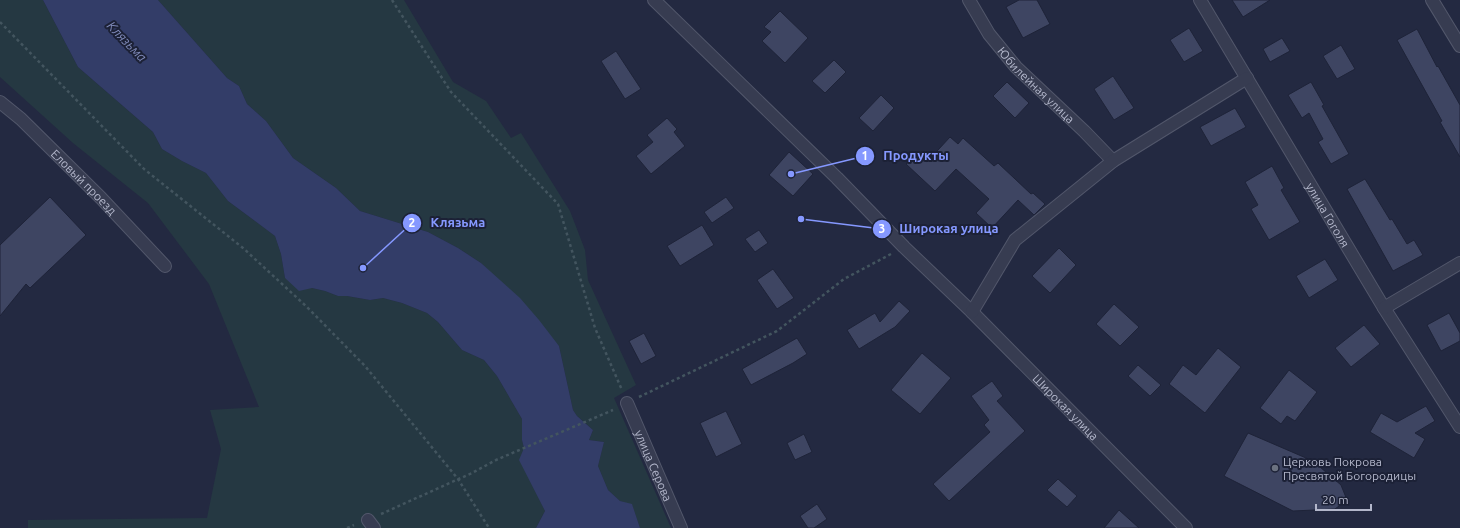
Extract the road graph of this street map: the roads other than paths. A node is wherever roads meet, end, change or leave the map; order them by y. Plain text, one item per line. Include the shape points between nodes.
1 (654, 0) edge
2 (969, 0) edge
3 (1200, 0) edge
4 (1432, 0) edge
5 (1460, 46) edge
6 (1247, 78) junction
7 (0, 102) edge
8 (1113, 161) junction
9 (1460, 263) edge
10 (165, 266) dead end
11 (1384, 308) junction
12 (972, 312) junction
13 (627, 403) road end
14 (1460, 427) edge
15 (681, 528) edge
16 (1186, 528) edge

1 - 12 street, Широкая улица
2 - 8 street, Юбилейная улица via 989,34 1016,67
3 - 6 street, улица Гоголя
4 - 5 street
6 - 8 street
6 - 11 street, улица Гоголя
7 - 10 street, Еловый проезд via 21,119 96,193
8 - 12 street via 1015,240
9 - 11 street
11 - 14 street, улица Гоголя
12 - 16 street, Широкая улица
13 - 15 street, улица Серова

